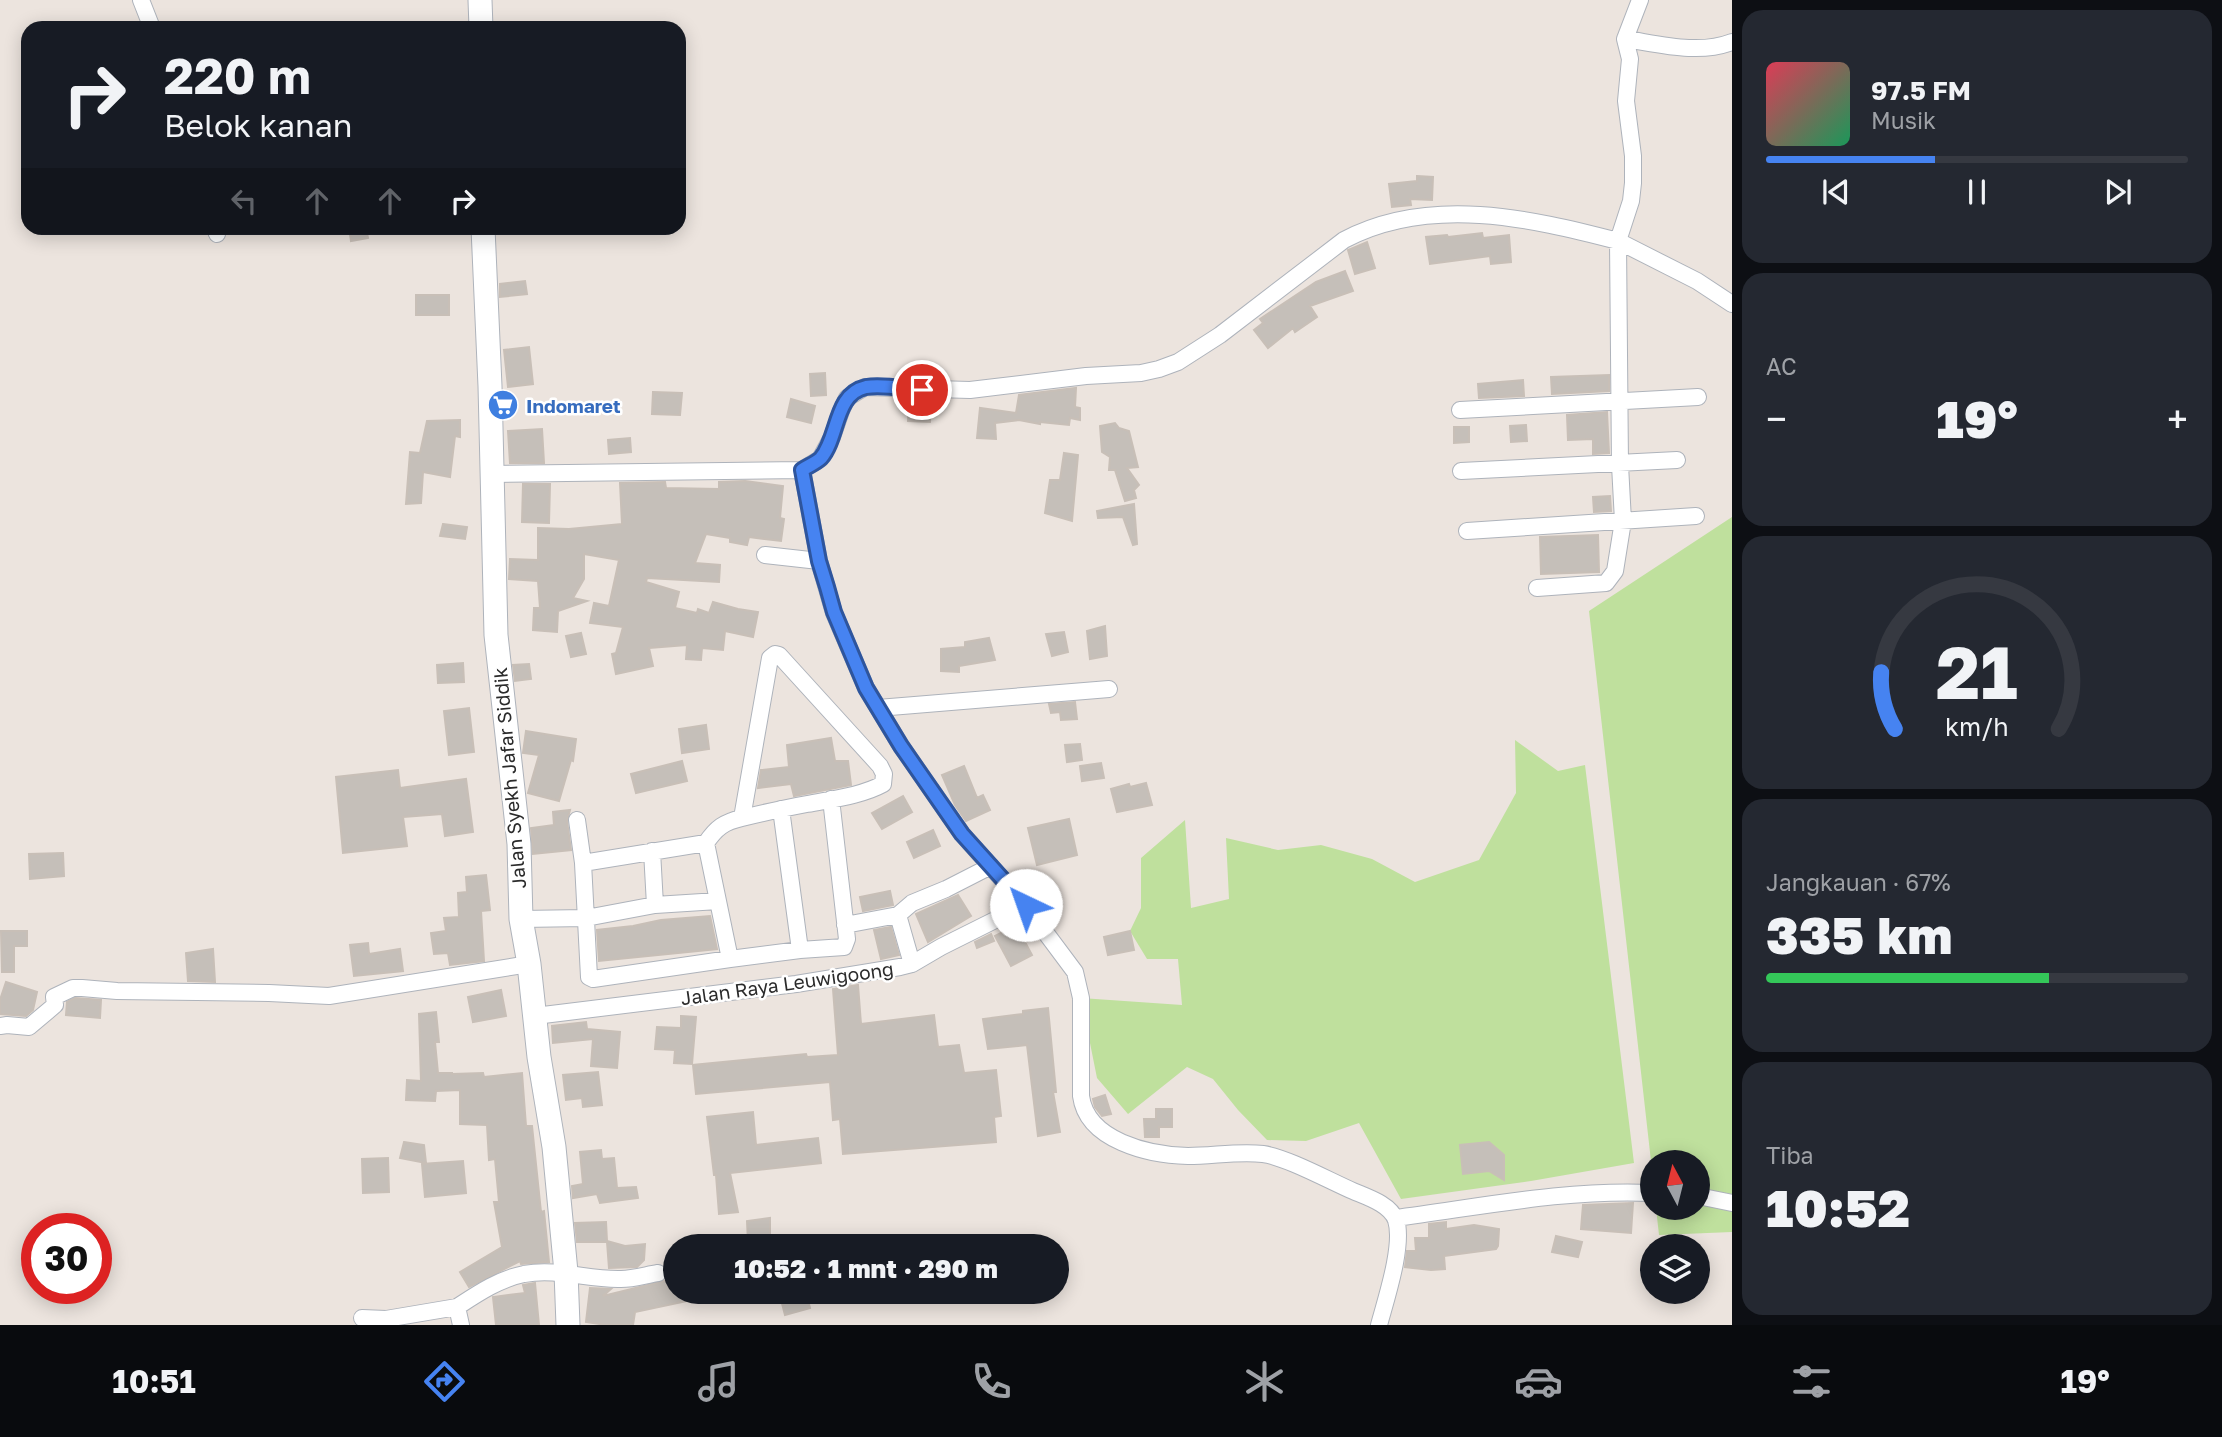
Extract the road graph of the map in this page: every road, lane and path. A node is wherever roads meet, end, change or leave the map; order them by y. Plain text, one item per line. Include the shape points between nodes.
1 (141, 0) edge
2 (480, 0) edge
3 (1640, 0) edge
4 (149, 21) edge
5 (481, 21) edge
6 (1625, 39) junction
7 (1732, 42) edge
8 (484, 235) edge
9 (1618, 241) junction
10 (1732, 304) edge
11 (1698, 397) dead end
12 (1620, 402) junction
13 (1460, 410) dead end
14 (1677, 460) dead end
15 (1620, 465) junction
16 (802, 470) junction
17 (1461, 471) dead end
18 (492, 474) junction
19 (1696, 516) dead end
20 (1623, 521) junction
21 (1467, 531) dead end
22 (765, 555) dead end
23 (819, 561) junction
24 (1537, 588) dead end
25 (1110, 689) dead end
26 (878, 708) junction
27 (831, 800) junction
28 (781, 809) junction
29 (742, 818) junction
30 (577, 820) dead end
31 (706, 843) junction
32 (652, 851) junction
33 (583, 863) junction
34 (991, 866) junction
35 (718, 901) junction
36 (655, 905) junction
37 (1026, 905) junction
38 (898, 915) junction
39 (586, 918) junction
40 (521, 919) junction
41 (845, 925) junction
42 (800, 950) junction
43 (730, 958) junction
44 (529, 964) junction
45 (912, 964) junction
46 (535, 1016) junction
47 (0, 1026) edge
48 (1640, 1193) edge
49 (1710, 1198) edge
50 (1732, 1203) edge
51 (1395, 1218) junction
52 (566, 1272) junction
53 (658, 1272) dead end
54 (457, 1307) junction
55 (362, 1318) dead end
56 (461, 1325) edge
57 (568, 1325) edge
58 (1379, 1325) edge

1 - 4 street
2 - 5 main road
3 - 6 street
6 - 7 street via 1704,48
6 - 9 street via 1630,59 1626,101 1633,183 1632,201
8 - 18 main road, Jalan Syekh Jafar Siddik
9 - 10 street
9 - 12 street
9 - 16 street via 1525,220 1468,214 1426,214 1380,224 1332,248 1220,335 1159,369 970,390 865,387 847,398 820,459
11 - 12 street
12 - 13 street
12 - 15 street
14 - 15 street
15 - 17 street
15 - 20 street
16 - 18 street
16 - 23 street
18 - 40 main road, Jalan Syekh Jafar Siddik via 496,635 519,844
19 - 20 street
20 - 21 street
20 - 24 street via 1615,571 1606,583
22 - 23 street
23 - 26 street via 834,612
25 - 26 street
26 - 34 street via 962,834
27 - 28 street
27 - 29 street via 874,789 883,784 884,774 775,654 770,658
27 - 41 street
28 - 29 street
28 - 42 street
29 - 31 street via 719,826
30 - 33 street
31 - 32 street
31 - 35 street
32 - 33 street
32 - 36 street
33 - 39 street
34 - 37 street
34 - 38 street via 912,903
35 - 36 street
35 - 43 street
36 - 39 street
37 - 45 street, Jalan Raya Leuwigoong
37 - 51 street via 1078,980 1083,1109 1099,1130 1130,1145 1170,1155 1265,1154 1381,1203
38 - 41 street
38 - 45 street
39 - 40 street
39 - 43 street via 591,979
40 - 44 main road, Jalan Syekh Jafar Siddik
41 - 42 street via 847,942 842,948
42 - 43 street
44 - 46 main road, Jalan Syekh Jafar Siddik
44 - 47 street via 322,996 73,988 54,997 55,1005 29,1027
45 - 46 street, Jalan Raya Leuwigoong via 796,984
46 - 52 main road, Jalan Syekh Jafar Siddik
48 - 51 street via 1559,1196
49 - 50 street
51 - 58 street via 1398,1239
52 - 53 street via 623,1279
52 - 54 street via 509,1278
52 - 57 main road, Jalan Syekh Jafar Siddik
54 - 55 street via 386,1319
54 - 56 street

